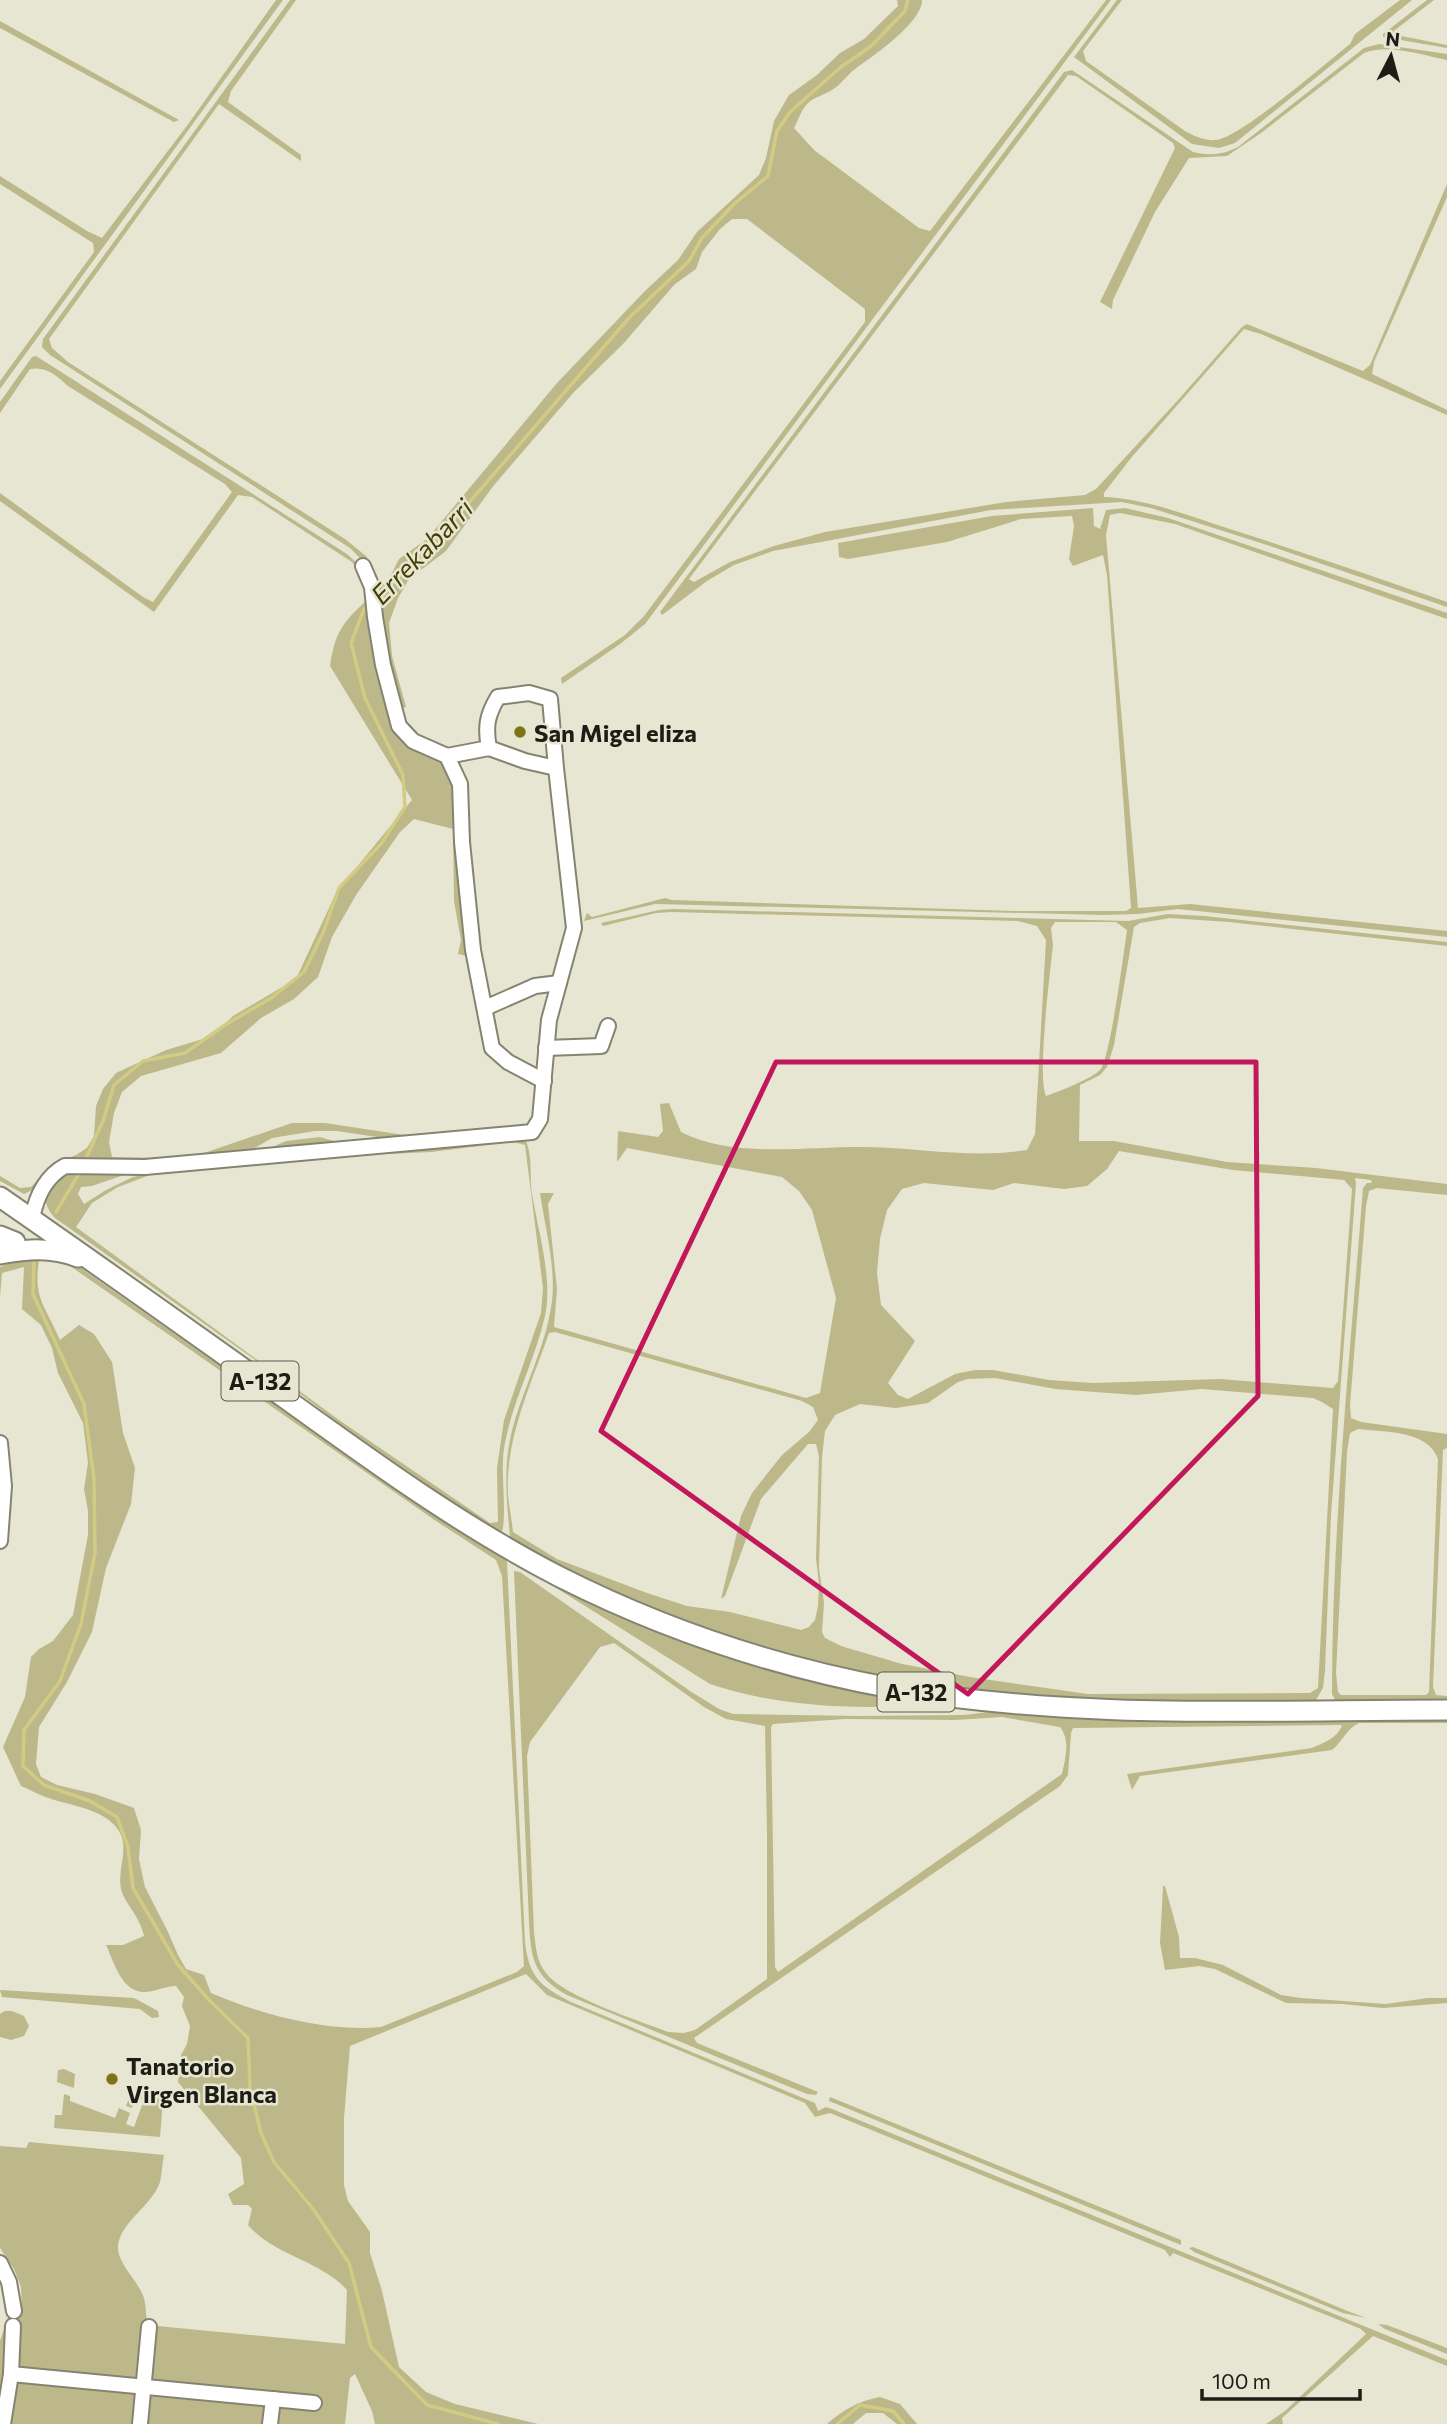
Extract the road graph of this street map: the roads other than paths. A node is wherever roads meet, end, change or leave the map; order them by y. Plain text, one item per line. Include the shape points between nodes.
1 (363, 566) dead end
2 (489, 748) junction
3 (446, 756) junction
4 (556, 768) junction
5 (558, 983) junction
6 (485, 1008) junction
7 (608, 1026) dead end
8 (547, 1048) junction
9 (544, 1081) junction
10 (0, 1197) edge
11 (32, 1219) junction
12 (4, 1247) edge
13 (95, 1263) junction
14 (0, 1443) edge
15 (0, 1541) edge
16 (1447, 1710) edge
17 (0, 2263) edge
18 (149, 2327) dead end
19 (11, 2374) junction
20 (143, 2387) junction
21 (273, 2399) junction
22 (314, 2403) dead end
23 (3, 2424) edge
24 (140, 2424) edge
25 (270, 2424) edge

1 - 3 street via 372,587 383,665 399,726 413,741
2 - 3 street
2 - 4 street
2 - 4 street via 485,727 498,697 529,693 550,699
3 - 6 street via 460,784 473,950
4 - 5 street via 574,928
5 - 6 street via 535,986
5 - 8 street
6 - 9 street via 492,1048
7 - 8 street via 601,1046
8 - 9 street
9 - 11 street via 540,1119 532,1132 145,1167 65,1166 38,1194
10 - 11 main road, A-132
11 - 12 main road
11 - 13 main road, A-132
12 - 13 main road via 44,1249
13 - 16 main road, A-132 via 470,1526 612,1601 748,1652 887,1687 1017,1705
14 - 15 street via 4,1486
17 - 19 street via 9,2282 13,2319
18 - 20 street
19 - 20 street
19 - 23 street
20 - 21 street
20 - 24 street
21 - 22 street
21 - 25 street

